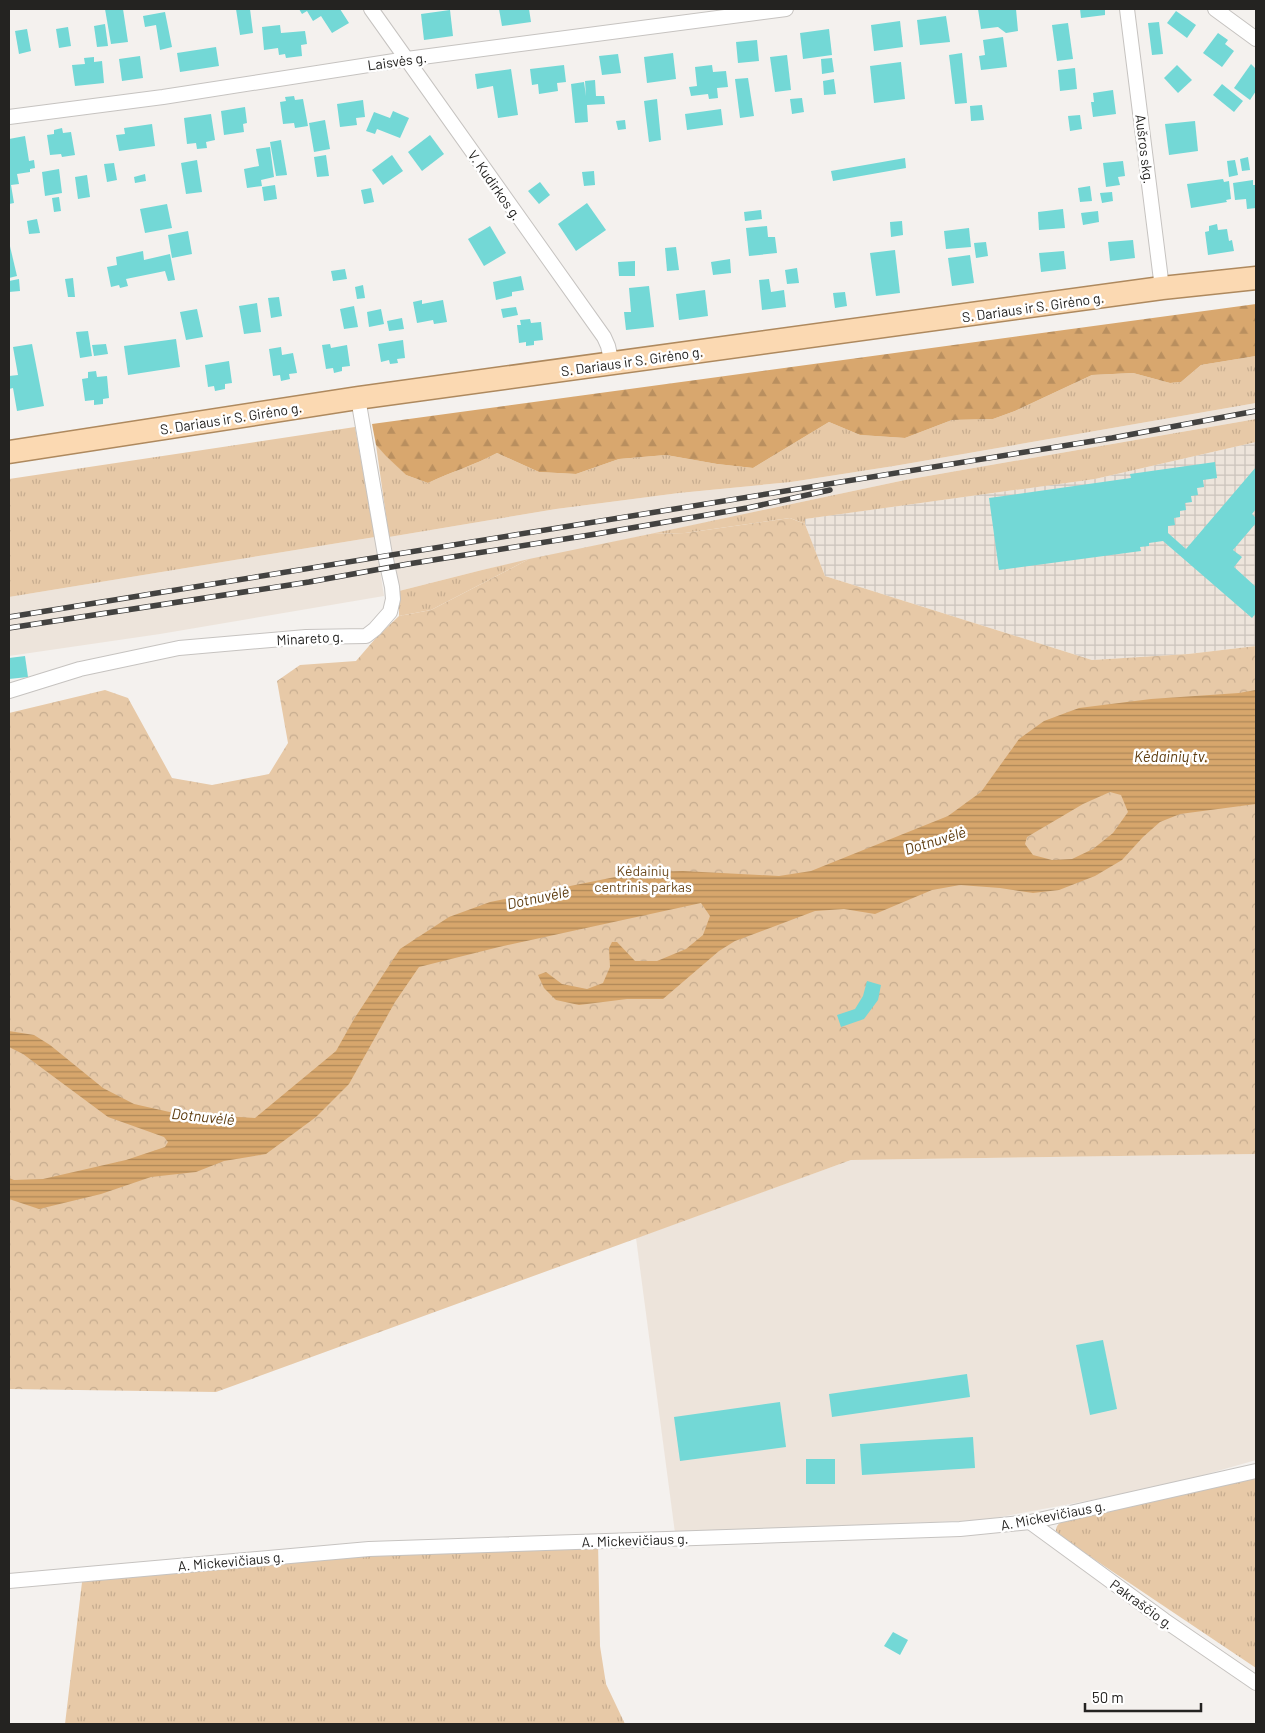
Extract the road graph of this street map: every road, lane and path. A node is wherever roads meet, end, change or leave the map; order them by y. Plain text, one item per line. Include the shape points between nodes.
1 (371, 9) edge
2 (786, 9) edge
3 (1127, 9) edge
4 (1215, 9) edge
5 (1256, 39) edge
6 (407, 59) junction
7 (9, 117) edge
8 (1256, 278) edge
9 (1162, 288) junction
10 (612, 364) junction
11 (358, 398) junction
12 (9, 452) edge
13 (9, 691) edge
14 (1256, 1471) edge
15 (1030, 1522) junction
16 (9, 1581) edge
17 (1256, 1683) edge

1 - 6 street, V. Kudirkos g.
2 - 6 street, Laisvės g.
3 - 9 street, Aušros skg.
4 - 5 street
6 - 7 street, Laisvės g.
6 - 10 street, V. Kudirkos g. via 604,337
8 - 9 main road, S. Dariaus ir S. Girėno g.
9 - 10 main road, S. Dariaus ir S. Girėno g.
10 - 11 main road, S. Dariaus ir S. Girėno g.
11 - 12 main road, S. Dariaus ir S. Girėno g.
11 - 13 street, Minareto g. via 393,599 390,612 375,629 366,636 306,637 179,648 80,669
14 - 15 street, A. Mickevičiaus g.
15 - 16 street, A. Mickevičiaus g. via 960,1529 369,1549
15 - 17 street, Pakraščio g.

